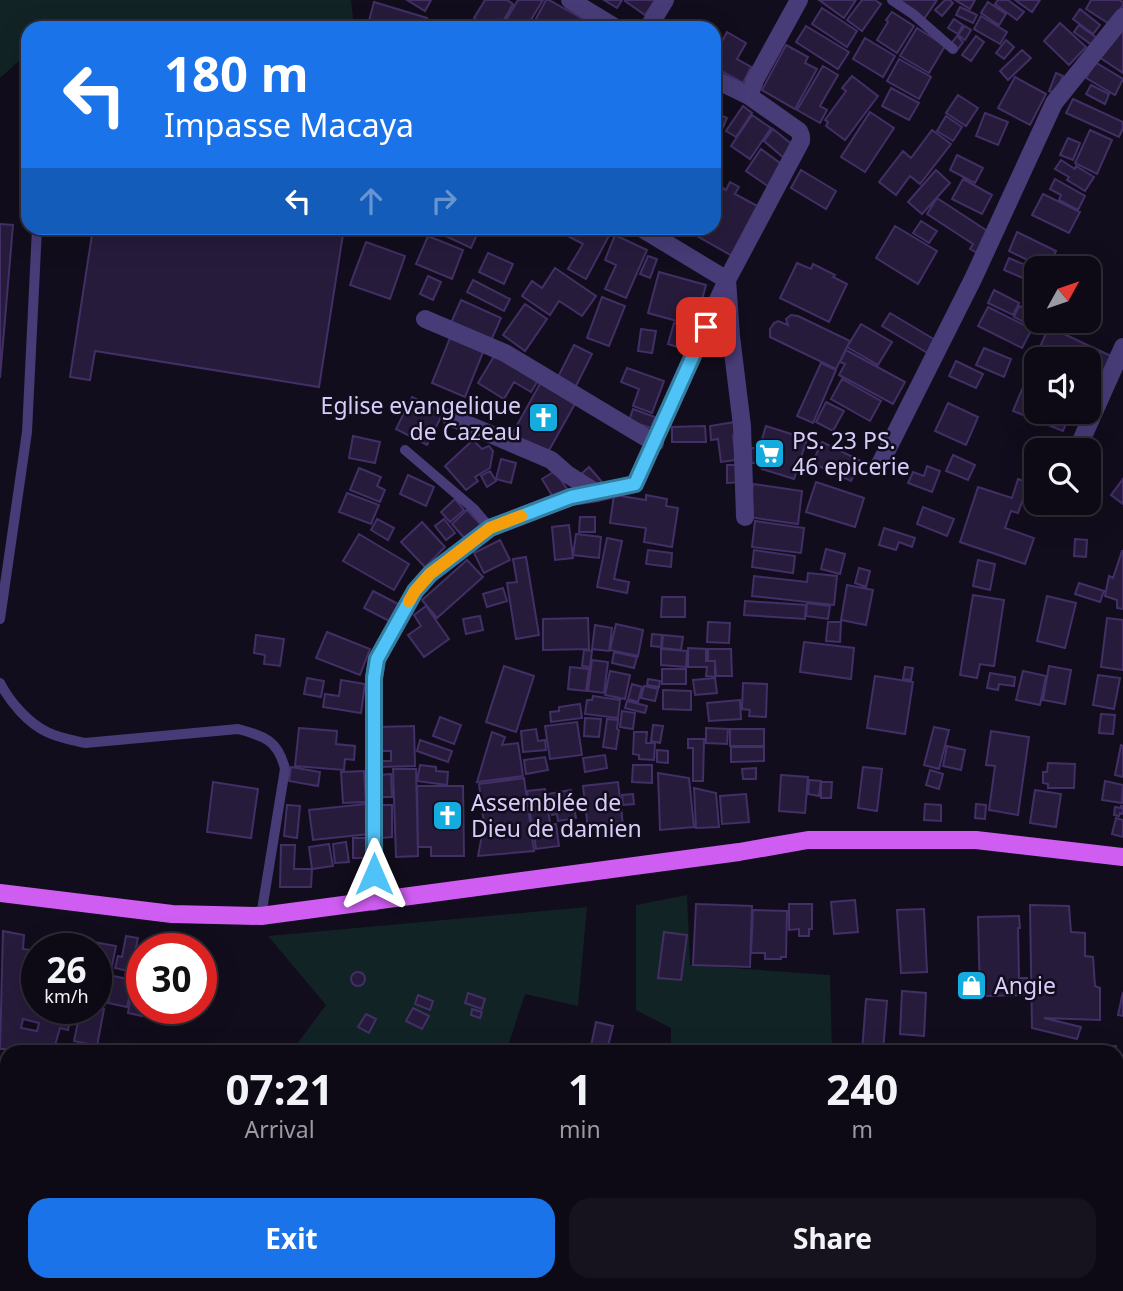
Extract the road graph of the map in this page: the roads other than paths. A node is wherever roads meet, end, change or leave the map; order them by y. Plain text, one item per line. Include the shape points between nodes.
1 (570, 0) edge
2 (665, 0) edge
3 (799, 0) edge
4 (892, 0) edge
5 (1123, 17) edge
6 (604, 21) edge
7 (652, 21) edge
8 (953, 49) dead end
9 (721, 82) edge
10 (749, 96) junction
11 (37, 235) edge
12 (653, 235) edge
13 (727, 280) junction
14 (425, 319) dead end
15 (1123, 347) edge
16 (450, 416) dead end
17 (1082, 438) edge
18 (655, 443) junction
19 (405, 450) dead end
20 (879, 466) dead end
21 (597, 493) junction
22 (745, 517) dead end
23 (490, 528) junction
24 (0, 619) edge
25 (0, 683) edge
26 (1123, 858) edge
27 (0, 893) edge
28 (374, 902) junction
29 (261, 916) junction

1 - 6 street
2 - 7 street
3 - 10 street
4 - 8 lane
5 - 20 street via 1054,103
9 - 10 street
10 - 13 street via 799,131 801,141
11 - 24 lane via 27,432
12 - 13 street
13 - 18 street
13 - 22 street via 742,426
14 - 18 street via 505,353
15 - 17 street
16 - 21 street via 551,460
18 - 21 street via 635,484
19 - 23 lane
21 - 23 street via 571,497
23 - 28 street via 415,591 377,659
25 - 29 lane via 17,709 44,732 61,738 85,743 238,729 275,745 285,769
26 - 28 main road via 976,840 808,840
27 - 29 main road via 172,914
28 - 29 main road

